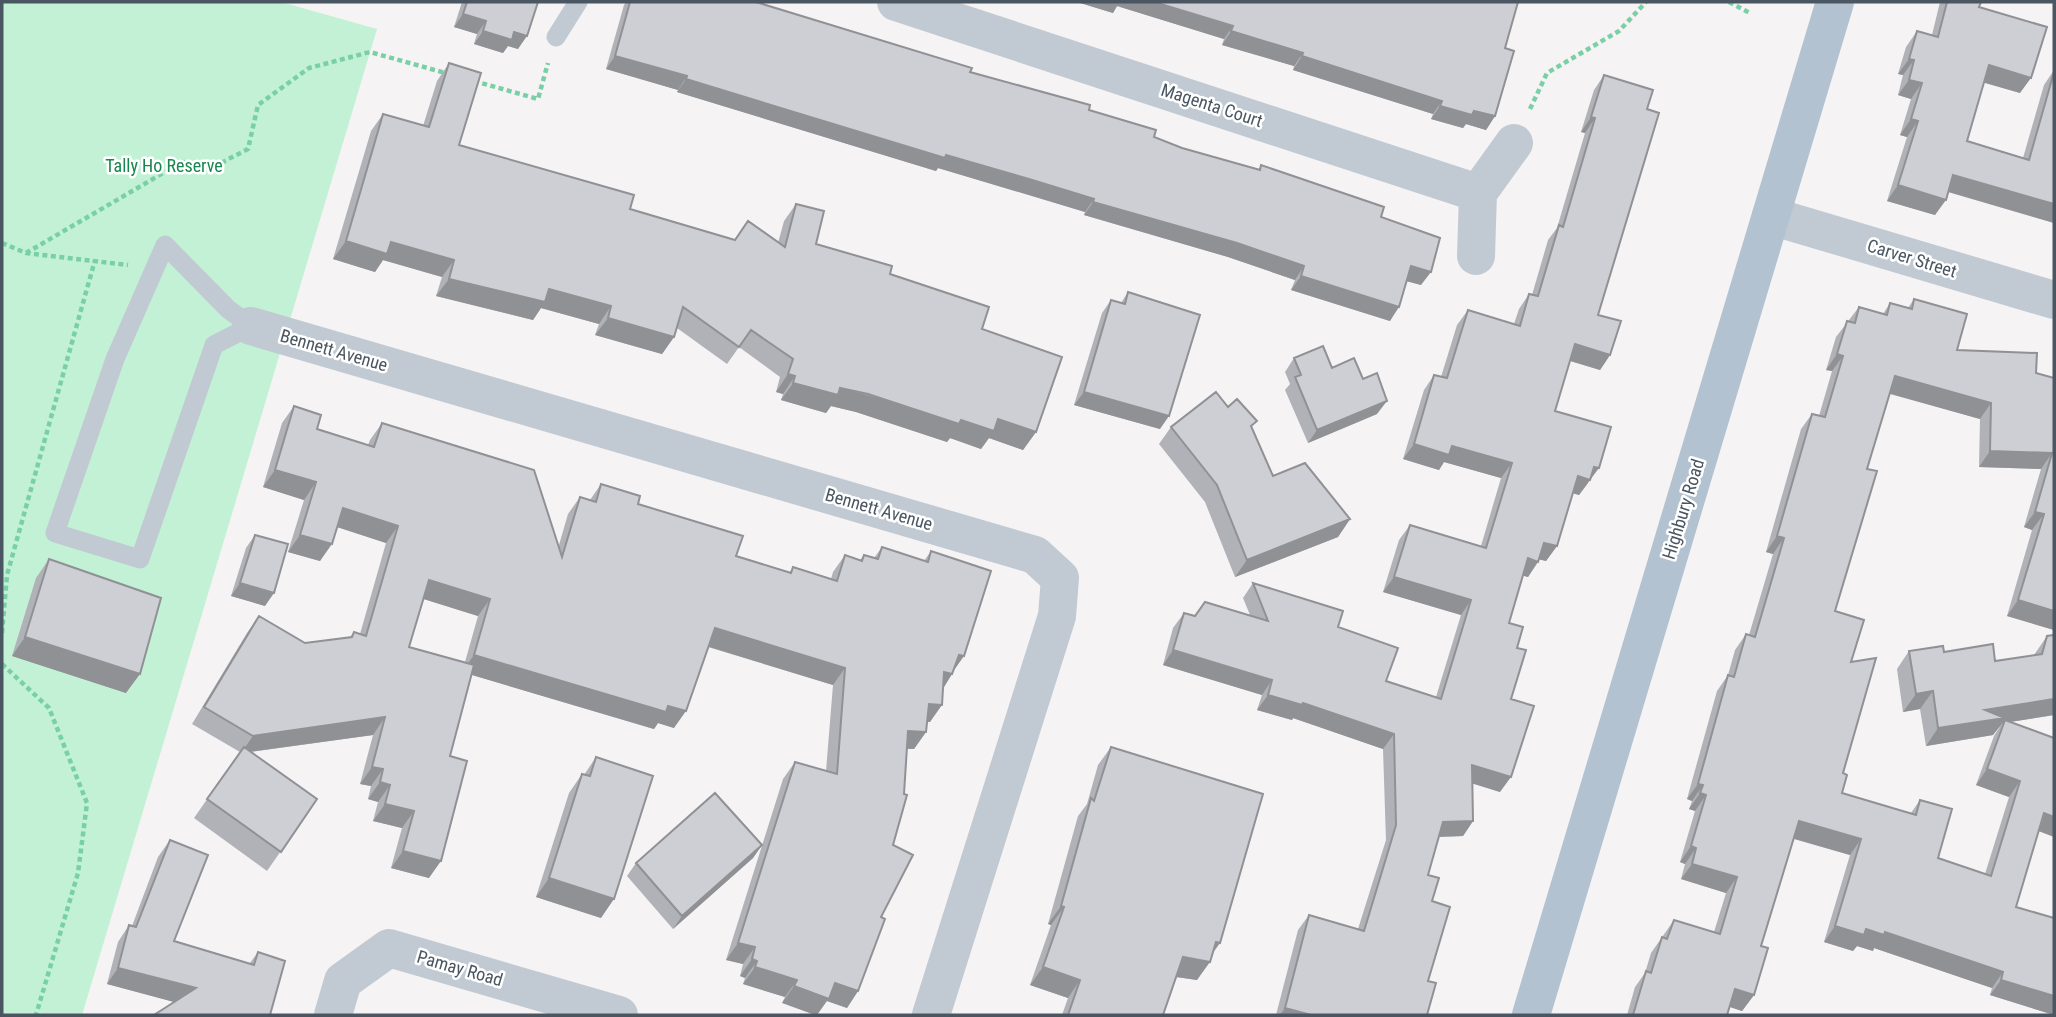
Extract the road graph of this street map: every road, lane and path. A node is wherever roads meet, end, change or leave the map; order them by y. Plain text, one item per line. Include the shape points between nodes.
1 (578, 2) edge
2 (896, 2) edge
3 (1646, 2) edge
4 (1729, 2) edge
5 (1835, 2) edge
6 (948, 10) edge
7 (1750, 13) dead end
8 (556, 37) joint
9 (1514, 143) joint
10 (1478, 193) junction
11 (1771, 216) junction
12 (2, 243) edge
13 (26, 253) junction
14 (1476, 256) dead end
15 (95, 260) junction
16 (154, 270) junction
17 (2054, 300) edge
18 (251, 326) junction
19 (2, 633) edge
20 (2, 664) edge
21 (36, 1015) edge
22 (333, 1015) edge
23 (619, 1015) edge
24 (931, 1015) edge
25 (1531, 1015) edge

1 - 8 lane
2 - 6 street, Magenta Court
3 - 9 path via 1619,31 1547,73
4 - 7 path
5 - 11 main road, Highbury Road
6 - 10 street, Magenta Court
8 - 13 path via 538,99 370,52 309,68 258,105 248,149 215,166 182,162
9 - 10 street
10 - 14 street
11 - 17 street, Carver Street
11 - 25 main road, Highbury Road
12 - 13 path
13 - 15 path
15 - 16 path
15 - 19 path via 7,575
16 - 18 lane via 164,245
16 - 18 lane via 115,359 55,533 140,559 214,345
18 - 24 street, Bennett Avenue via 1035,555 1060,578 1058,616
20 - 21 path via 49,708 87,803 78,873
22 - 23 street, Pamay Road via 343,981 389,948

